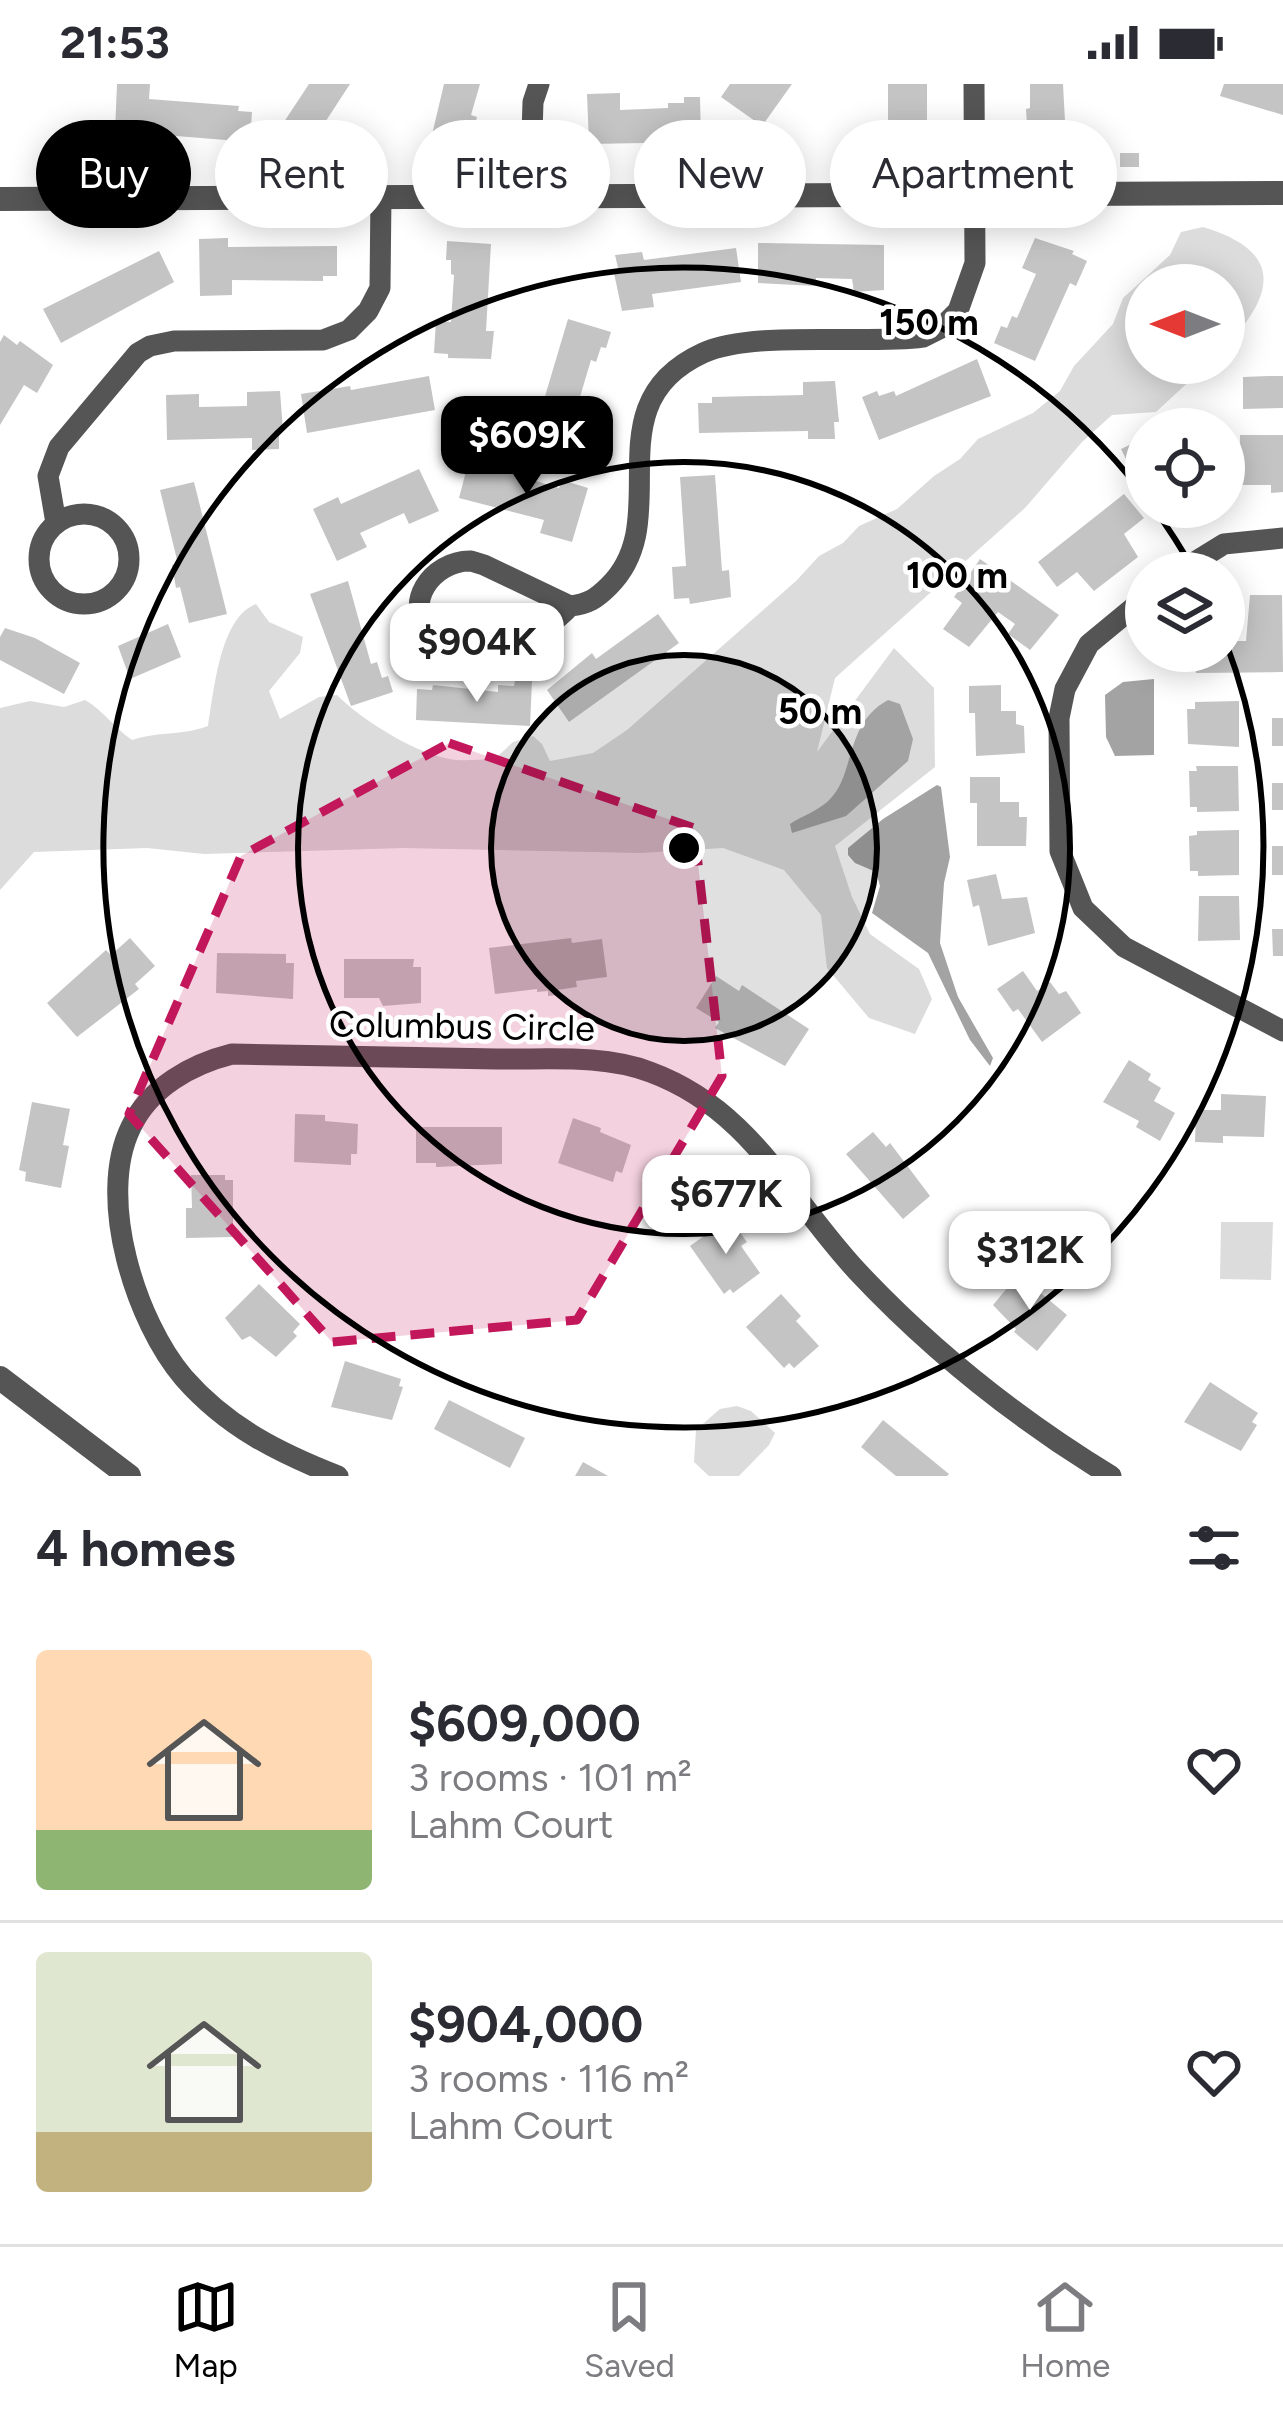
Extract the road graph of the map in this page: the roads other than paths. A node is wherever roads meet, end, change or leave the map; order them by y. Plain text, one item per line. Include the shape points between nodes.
1 (539, 84) edge
2 (974, 84) edge
3 (532, 120) edge
4 (974, 120) edge
5 (1283, 193) edge
6 (610, 194) edge
7 (1117, 194) edge
8 (830, 195) edge
9 (215, 197) edge
10 (0, 199) edge
11 (381, 228) edge
12 (974, 228) edge
13 (56, 524) junction
14 (1283, 538) edge
15 (1211, 552) edge
16 (570, 606) junction
17 (1125, 614) edge
18 (1283, 1031) edge
19 (0, 1378) edge
20 (128, 1476) edge
21 (338, 1476) edge
22 (1111, 1476) edge

1 - 3 street
2 - 4 street
5 - 7 street
6 - 8 street
9 - 10 street
11 - 13 street via 380,288 349,330 323,340 174,340 138,353 59,447 48,476
12 - 16 street via 968,290 941,328 905,339 727,346 666,380 639,429 638,537 629,562 590,604
13 - 13 street via 89,513 120,530 130,564 113,595 80,605 49,588 39,554
14 - 15 street
16 - 16 street via 526,640 457,648 435,638 420,611 438,569 471,561
17 - 18 street via 1089,644 1065,689 1060,851 1083,908 1103,931
19 - 20 street
21 - 22 street, Columbus Circle via 271,1448 217,1411 156,1338 131,1275 119,1190 131,1127 159,1092 203,1061 232,1054 579,1060 649,1071 745,1131 839,1250 935,1348 1041,1433

